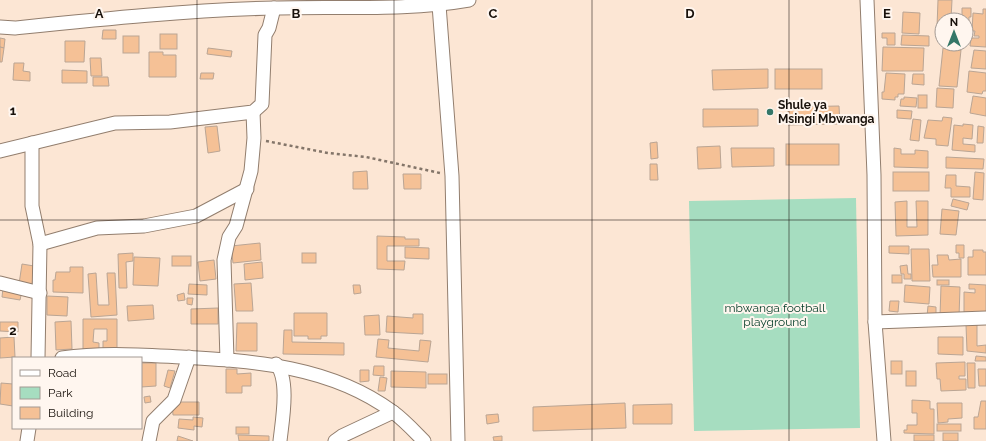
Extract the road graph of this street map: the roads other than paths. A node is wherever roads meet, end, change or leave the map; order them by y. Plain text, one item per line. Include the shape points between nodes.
1 (469, 0) edge
2 (867, 0) edge
3 (439, 5) junction
4 (274, 8) junction
5 (0, 27) edge
6 (253, 112) junction
7 (32, 143) junction
8 (0, 151) edge
9 (247, 189) junction
10 (40, 244) junction
11 (0, 283) edge
12 (40, 293) junction
13 (986, 318) edge
14 (875, 322) junction
15 (38, 357) edge
16 (69, 357) edge
17 (188, 357) junction
18 (227, 360) junction
19 (276, 364) junction
20 (393, 412) junction
21 (29, 429) edge
22 (27, 441) edge
23 (149, 441) edge
24 (280, 441) edge
25 (335, 441) edge
26 (424, 441) edge
27 (458, 441) edge
28 (884, 441) edge

1 - 3 street
2 - 14 street via 874,175
3 - 4 street
3 - 27 street via 452,176
4 - 5 street via 147,14 15,28
4 - 6 street via 265,35 262,104
6 - 7 street via 170,122 115,123
6 - 9 street via 254,138
7 - 8 street
7 - 10 street via 32,206
9 - 10 street via 196,216 144,226 97,228
9 - 18 street via 236,226 229,237 224,260
10 - 12 street
11 - 12 street
12 - 15 street
13 - 14 street
14 - 28 street
16 - 17 street via 130,354
17 - 18 street
17 - 23 street via 174,400 153,421
18 - 19 street
19 - 20 street via 327,379 368,396
19 - 24 street via 282,374 284,418
20 - 25 street
20 - 26 street
21 - 22 street

